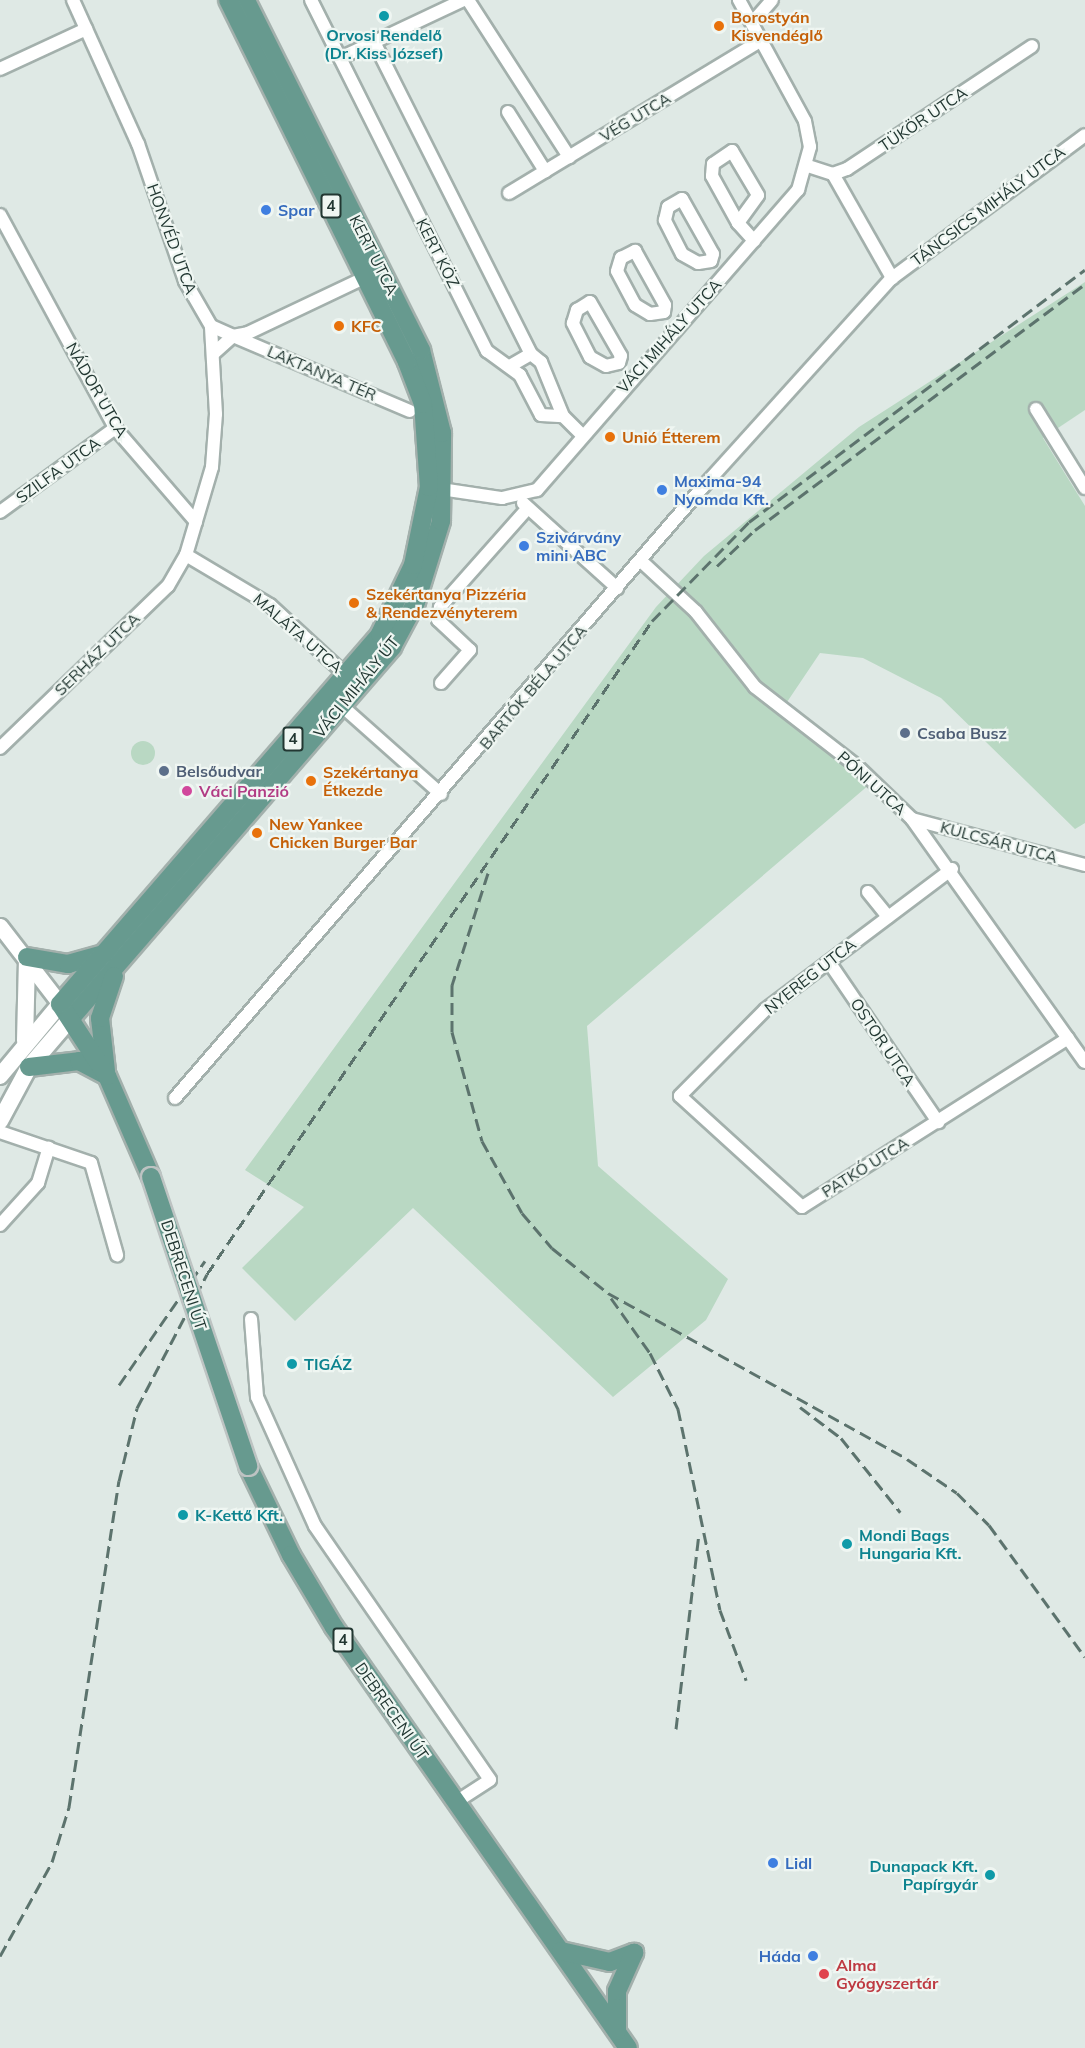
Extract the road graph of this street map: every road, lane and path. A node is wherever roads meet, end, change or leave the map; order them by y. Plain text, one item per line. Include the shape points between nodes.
1 (73, 0) edge
2 (228, 0) edge
3 (246, 0) edge
4 (311, 0) edge
5 (463, 0) edge
6 (468, 0) edge
7 (739, 0) edge
8 (772, 0) edge
9 (752, 23) junction
10 (86, 29) junction
11 (762, 40) junction
12 (374, 42) junction
13 (1032, 46) dead end
14 (340, 58) junction
15 (0, 69) edge
16 (508, 112) dead end
17 (1085, 135) edge
18 (569, 157) junction
19 (808, 165) junction
20 (545, 171) junction
21 (833, 174) junction
22 (509, 193) dead end
23 (0, 215) edge
24 (738, 223) junction
25 (754, 241) junction
26 (711, 261) junction
27 (374, 272) junction
28 (725, 274) junction
29 (892, 278) junction
30 (664, 312) junction
31 (678, 325) junction
32 (211, 326) junction
33 (233, 336) junction
34 (213, 354) junction
35 (531, 354) junction
36 (620, 363) junction
37 (510, 366) junction
38 (633, 376) junction
39 (1036, 409) dead end
40 (410, 411) dead end
41 (563, 416) junction
42 (115, 429) junction
43 (582, 435) junction
44 (1085, 488) edge
45 (437, 489) junction
46 (520, 496) junction
47 (526, 509) junction
48 (0, 512) edge
49 (196, 522) junction
50 (186, 555) junction
51 (641, 561) junction
52 (617, 588) junction
53 (347, 676) junction
54 (441, 683) dead end
55 (343, 707) junction
56 (0, 748) edge
57 (441, 794) junction
58 (912, 819) junction
59 (1085, 865) edge
60 (952, 869) junction
61 (868, 892) dead end
62 (888, 917) junction
63 (0, 926) edge
64 (27, 957) junction
65 (113, 959) junction
66 (829, 962) junction
67 (65, 1011) junction
68 (1068, 1038) junction
69 (25, 1041) junction
70 (1085, 1062) edge
71 (28, 1066) junction
72 (0, 1076) edge
73 (107, 1076) junction
74 (680, 1096) joint
75 (175, 1098) dead end
76 (0, 1121) edge
77 (938, 1122) junction
78 (0, 1132) edge
79 (49, 1148) junction
80 (0, 1225) edge
81 (117, 1255) dead end
82 (251, 1319) dead end
83 (456, 1803) junction
84 (561, 1951) junction
85 (617, 2031) junction
86 (628, 2048) edge

1 - 10 street, HONVÉD UTCA
2 - 27 main road, KERT UTCA / 4
3 - 27 main road, KERT UTCA / 4
4 - 14 street, KERT KÖZ
5 - 12 street
6 - 18 street
7 - 9 street
8 - 9 street
9 - 11 street
10 - 15 street
10 - 32 street, HONVÉD UTCA via 138,144 185,281
11 - 18 street, VÉG UTCA
11 - 19 street via 805,121
12 - 14 street
12 - 35 street, KERT KÖZ
13 - 21 street, TÜKÖR UTCA via 881,148
14 - 37 street, KERT KÖZ via 487,351
16 - 20 street
17 - 29 street, TÁNCSICS MIHÁLY UTCA
18 - 20 street, VÉG UTCA
19 - 21 street
19 - 25 street, VÁCI MIHÁLY UTCA via 798,190
20 - 22 street, VÉG UTCA
21 - 29 street
23 - 42 street, NÁDOR UTCA
24 - 24 street via 712,176 712,164 732,151 758,195
24 - 25 street
25 - 28 street, VÁCI MIHÁLY UTCA
26 - 26 street via 713,254 687,204 675,201 664,220 682,254 698,263
26 - 28 street
27 - 33 street, LAKTANYA TÉR
27 - 45 main road, KERT UTCA / 4 via 423,404
28 - 31 street, VÁCI MIHÁLY UTCA
29 - 51 street, BARTÓK BÉLA UTCA
30 - 30 street via 640,255 627,252 617,271 634,306 650,314
30 - 31 street
31 - 38 street, VÁCI MIHÁLY UTCA
32 - 33 street, LAKTANYA TÉR
32 - 34 street, HONVÉD UTCA
33 - 34 street
33 - 40 street, LAKTANYA TÉR
34 - 49 street, HONVÉD UTCA via 212,467
35 - 37 street
35 - 41 street, KERT KÖZ via 541,362
36 - 36 street via 621,356 596,306 583,304 573,322 590,357 606,366
36 - 38 street
37 - 41 street, KERT KÖZ via 520,375 541,415
38 - 43 street, VÁCI MIHÁLY UTCA
39 - 44 street
41 - 43 street, KERT KÖZ
42 - 48 street, SZILFA UTCA
42 - 49 street, NÁDOR UTCA
43 - 46 street, VÁCI MIHÁLY UTCA via 550,479
45 - 46 street
45 - 53 main road, VÁCI MIHÁLY ÚT / 4 via 405,588 380,634
45 - 55 main road, VÁCI MIHÁLY ÚT / 4 via 434,553 416,602 393,647
46 - 47 street
47 - 52 street
47 - 54 street via 440,607 438,620 470,650
49 - 50 street
50 - 53 street, MALÁTA UTCA via 270,605
50 - 56 street, SERHÁZ UTCA via 168,586
51 - 52 street, BARTÓK BÉLA UTCA
51 - 58 street, PÓNI UTCA via 696,612 755,687 858,767
52 - 57 street, BARTÓK BÉLA UTCA
53 - 65 main road, VÁCI MIHÁLY ÚT / 4
55 - 57 street
55 - 65 main road, VÁCI MIHÁLY ÚT / 4
57 - 75 street, BARTÓK BÉLA UTCA
58 - 59 street, KULCSÁR UTCA
58 - 60 street, PÓNI UTCA
60 - 62 street, NYEREG UTCA
60 - 68 street, PÓNI UTCA
61 - 62 street
62 - 66 street, NYEREG UTCA
63 - 64 street, DEBRECENI ÚT
64 - 65 main road via 68,964
64 - 67 street, DEBRECENI ÚT
64 - 69 main road
65 - 67 main road, VÁCI MIHÁLY ÚT / 4
65 - 73 main road, DEBRECENI ÚT / 4 via 100,1018
66 - 74 street, NYEREG UTCA via 765,1010
66 - 77 street, OSTOR UTCA
67 - 69 main road
67 - 71 main road
67 - 73 main road, DEBRECENI ÚT / 4
68 - 70 street, PÓNI UTCA
68 - 77 street, PATKÓ UTCA
69 - 72 main road
71 - 73 main road via 79,1061
71 - 76 main road
73 - 83 main road, DEBRECENI ÚT / 4, bridge via 151,1177 248,1466 305,1581
74 - 77 street, PATKÓ UTCA via 802,1207
78 - 79 street
79 - 80 street via 38,1183
79 - 81 street via 91,1163
82 - 83 street via 257,1396 281,1459 315,1526 490,1780
83 - 84 main road, DEBRECENI ÚT / 4
84 - 85 main road, DEBRECENI ÚT / 4
84 - 85 main road via 610,1962 634,1953 617,1991
85 - 86 main road, DEBRECENI ÚT / 4

